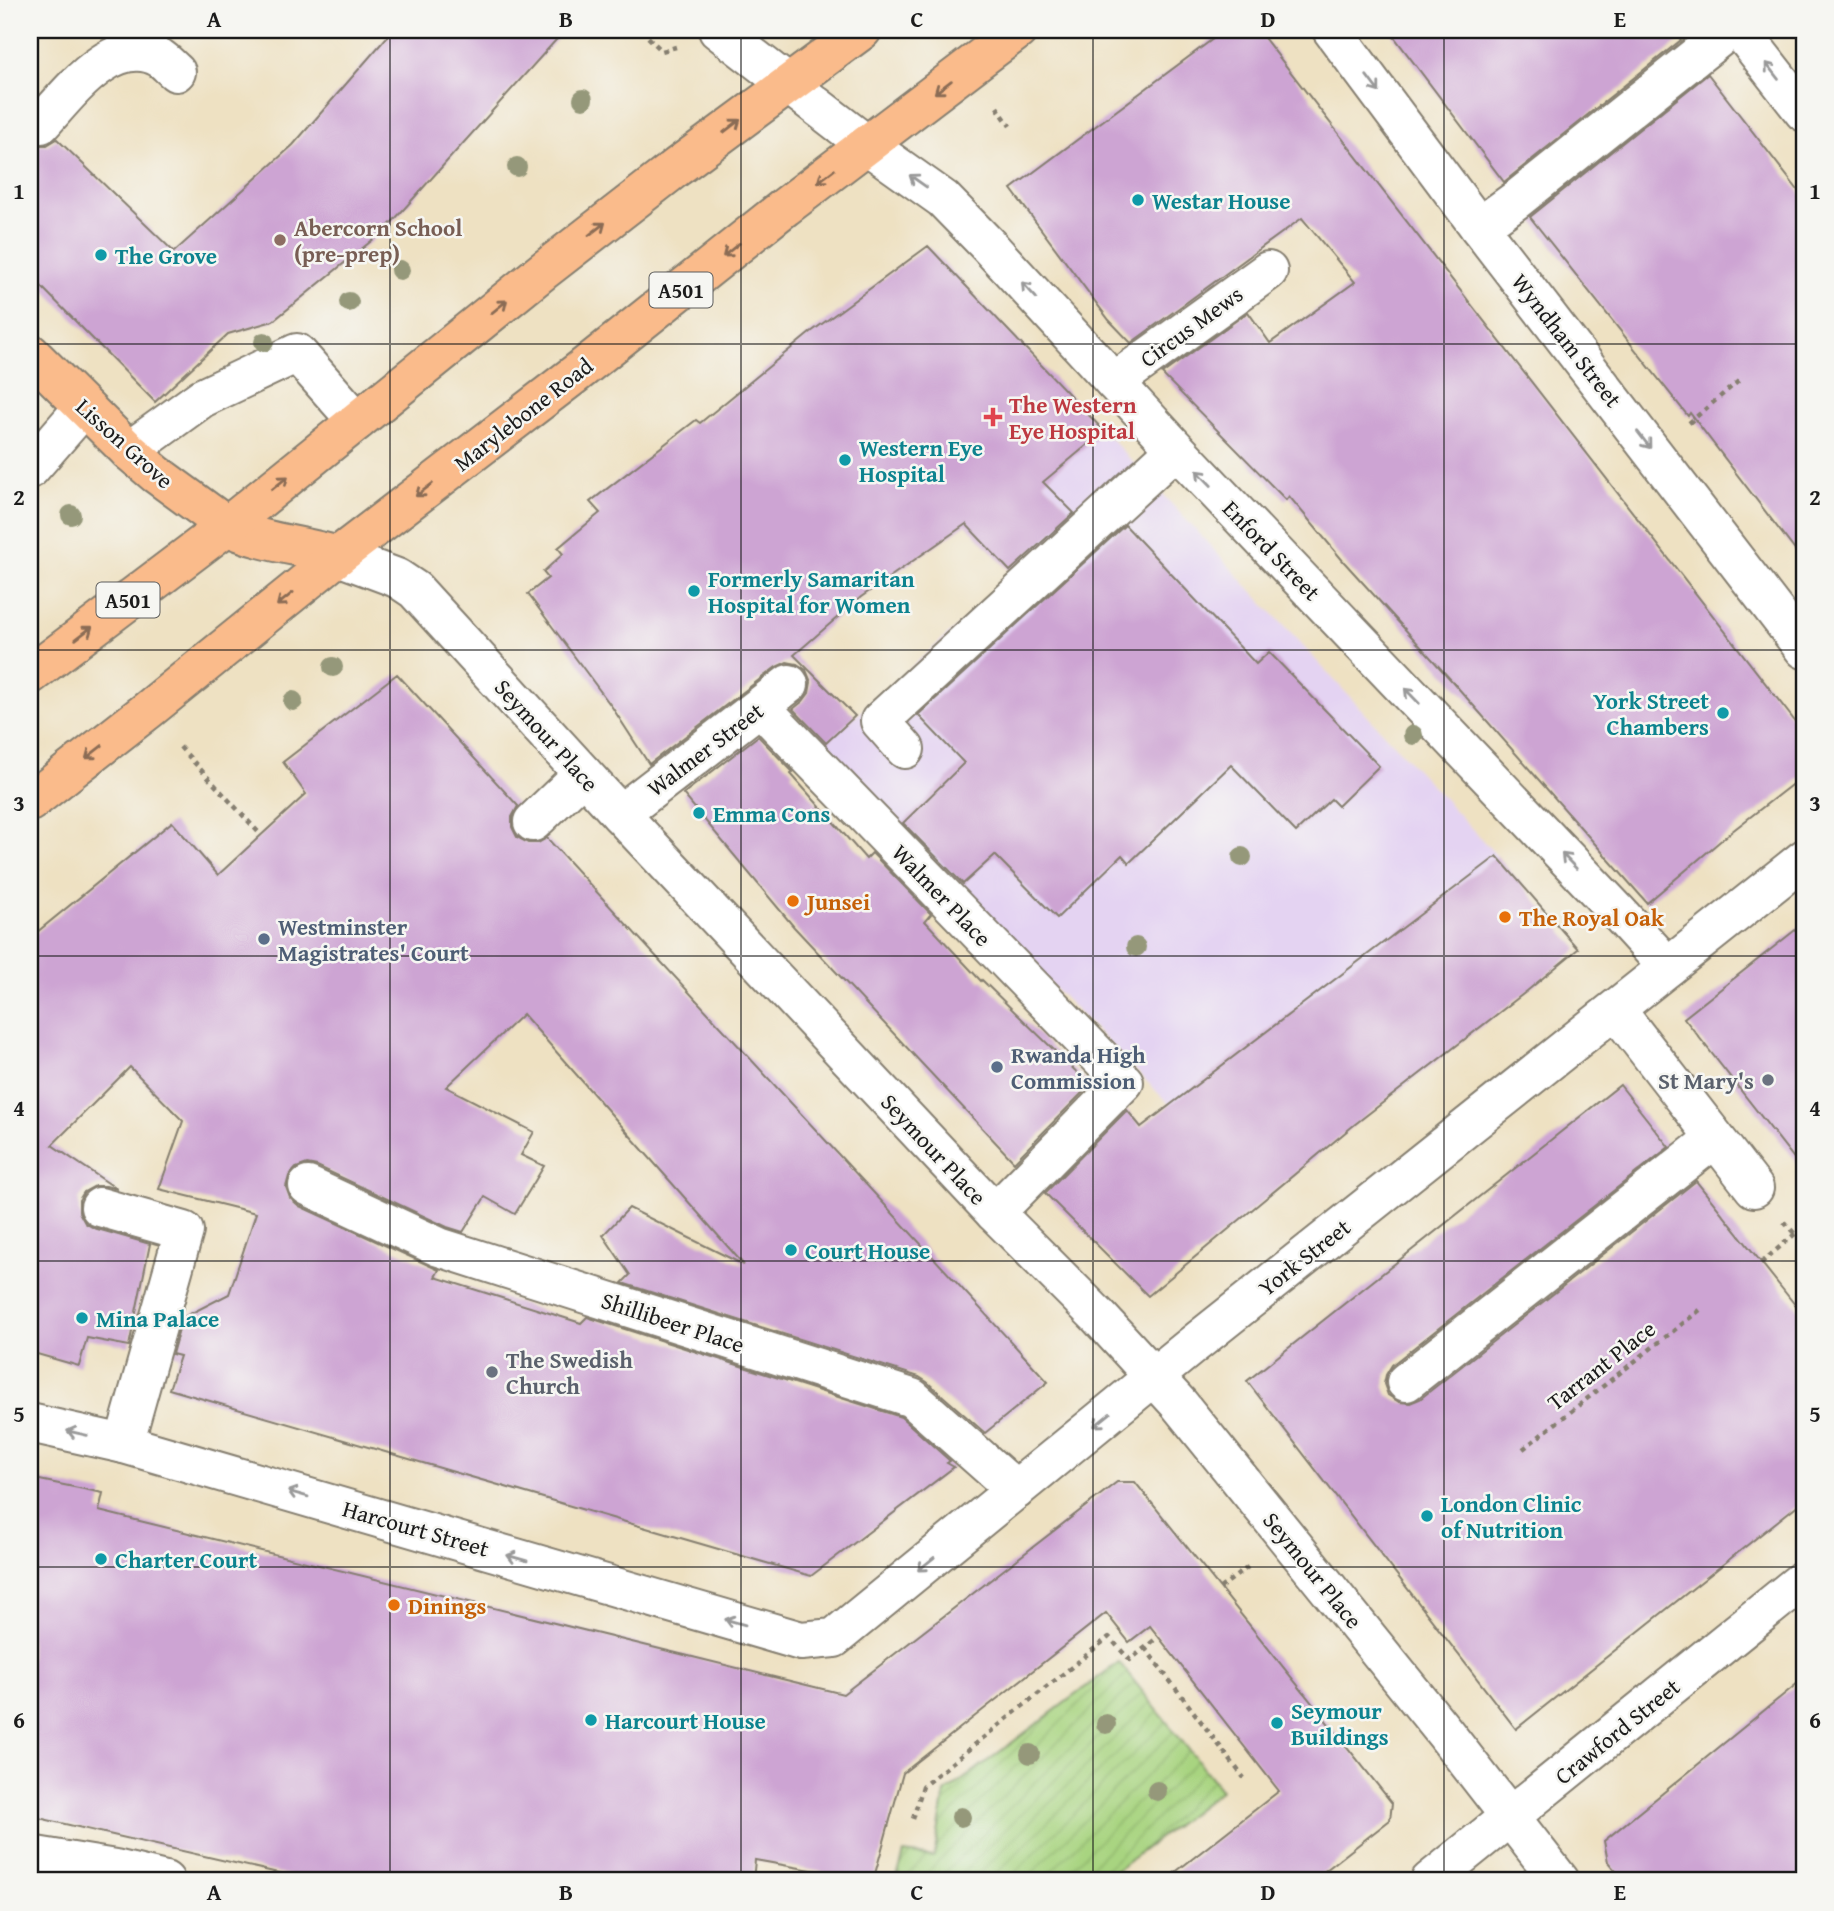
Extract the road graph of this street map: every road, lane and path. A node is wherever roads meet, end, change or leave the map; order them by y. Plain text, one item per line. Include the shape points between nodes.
1 (718, 30) edge
2 (862, 30) edge
3 (1018, 30) edge
4 (1332, 30) edge
5 (1729, 30) edge
6 (1740, 30) edge
7 (176, 72) dead end
8 (788, 83) junction
9 (1804, 112) edge
10 (41, 124) dead end
11 (867, 145) junction
12 (1479, 226) junction
13 (1268, 271) dead end
14 (30, 353) edge
15 (1742, 378) dead end
16 (1114, 382) junction
17 (84, 407) junction
18 (357, 421) junction
19 (1176, 449) junction
20 (129, 451) junction
21 (1654, 453) junction
22 (30, 469) edge
23 (226, 526) junction
24 (338, 556) junction
25 (1804, 649) edge
26 (30, 675) edge
27 (775, 695) joint
28 (177, 743) dead end
29 (905, 750) dead end
30 (583, 774) junction
31 (30, 802) edge
32 (620, 814) junction
33 (533, 822) dead end
34 (261, 835) dead end
35 (1804, 859) edge
36 (1668, 967) junction
37 (1616, 1010) junction
38 (1714, 1139) junction
39 (307, 1186) dead end
40 (1754, 1188) dead end
41 (100, 1207) dead end
42 (995, 1213) junction
43 (1804, 1230) edge
44 (1761, 1262) dead end
45 (1700, 1310) dead end
46 (1155, 1377) junction
47 (1406, 1382) dead end
48 (30, 1423) edge
49 (124, 1444) junction
50 (1523, 1449) dead end
51 (1016, 1490) junction
52 (1248, 1567) dead end
53 (1804, 1579) edge
54 (1220, 1588) dead end
55 (1158, 1637) dead end
56 (801, 1641) joint
57 (1145, 1648) junction
58 (1244, 1778) dead end
59 (1510, 1818) junction
60 (914, 1819) dead end
61 (30, 1856) edge
62 (165, 1881) edge
63 (1430, 1881) edge
64 (1560, 1881) edge

1 - 8 street, Enford Street
2 - 8 main road, A501
3 -> 11 main road, Marylebone Road / A501
4 -> 12 street, Wyndham Street
5 - 12 street
9 -> 6 street
7 - 10 street via 159,58 140,52 121,54 92,70
8 - 11 street, Enford Street
18 -> 8 main road, A501
16 -> 11 street, Enford Street via 943,199
11 -> 24 main road, Marylebone Road / A501
12 -> 21 street, Wyndham Street
13 - 16 street, Circus Mews
14 - 17 main road, Lisson Grove
15 - 21 path
16 - 19 street, Enford Street
17 - 20 main road, Lisson Grove
17 - 22 street
18 - 20 street via 297,353 202,398
23 -> 18 main road, A501
19 - 29 street via 880,721
36 -> 19 street, Enford Street
20 - 23 main road, Lisson Grove
21 - 25 street, Wyndham Street
23 - 24 main road, Seymour Place
26 -> 23 main road, A501
24 - 30 street, Seymour Place via 407,583
24 -> 31 main road, Marylebone Road / A501
27 - 32 street, Walmer Street
27 - 42 street, Walmer Place via 774,721 1125,1082
28 - 34 path
30 - 32 street, Seymour Place
30 - 33 street
32 - 42 street, Seymour Place
35 - 36 street, York Street
36 - 37 street, York Street
37 - 38 street
37 - 46 street, York Street
38 - 40 street
38 - 47 street
39 - 51 street, Shillibeer Place via 439,1247 912,1398
41 - 49 street via 184,1231
42 - 46 street, Seymour Place
43 - 44 path
45 - 50 path, Tarrant Place
46 -> 51 street, York Street
46 - 59 street, Seymour Place
49 -> 48 street, Harcourt Street
56 -> 49 street, Harcourt Street
51 -> 56 street, York Street via 834,1638
52 - 54 path
53 - 59 street, Crawford Street
55 - 57 path
57 - 58 path
57 - 60 path via 1130,1660 1109,1637 923,1786
59 - 63 street, Crawford Street
59 - 64 street, Seymour Place
61 - 62 street

